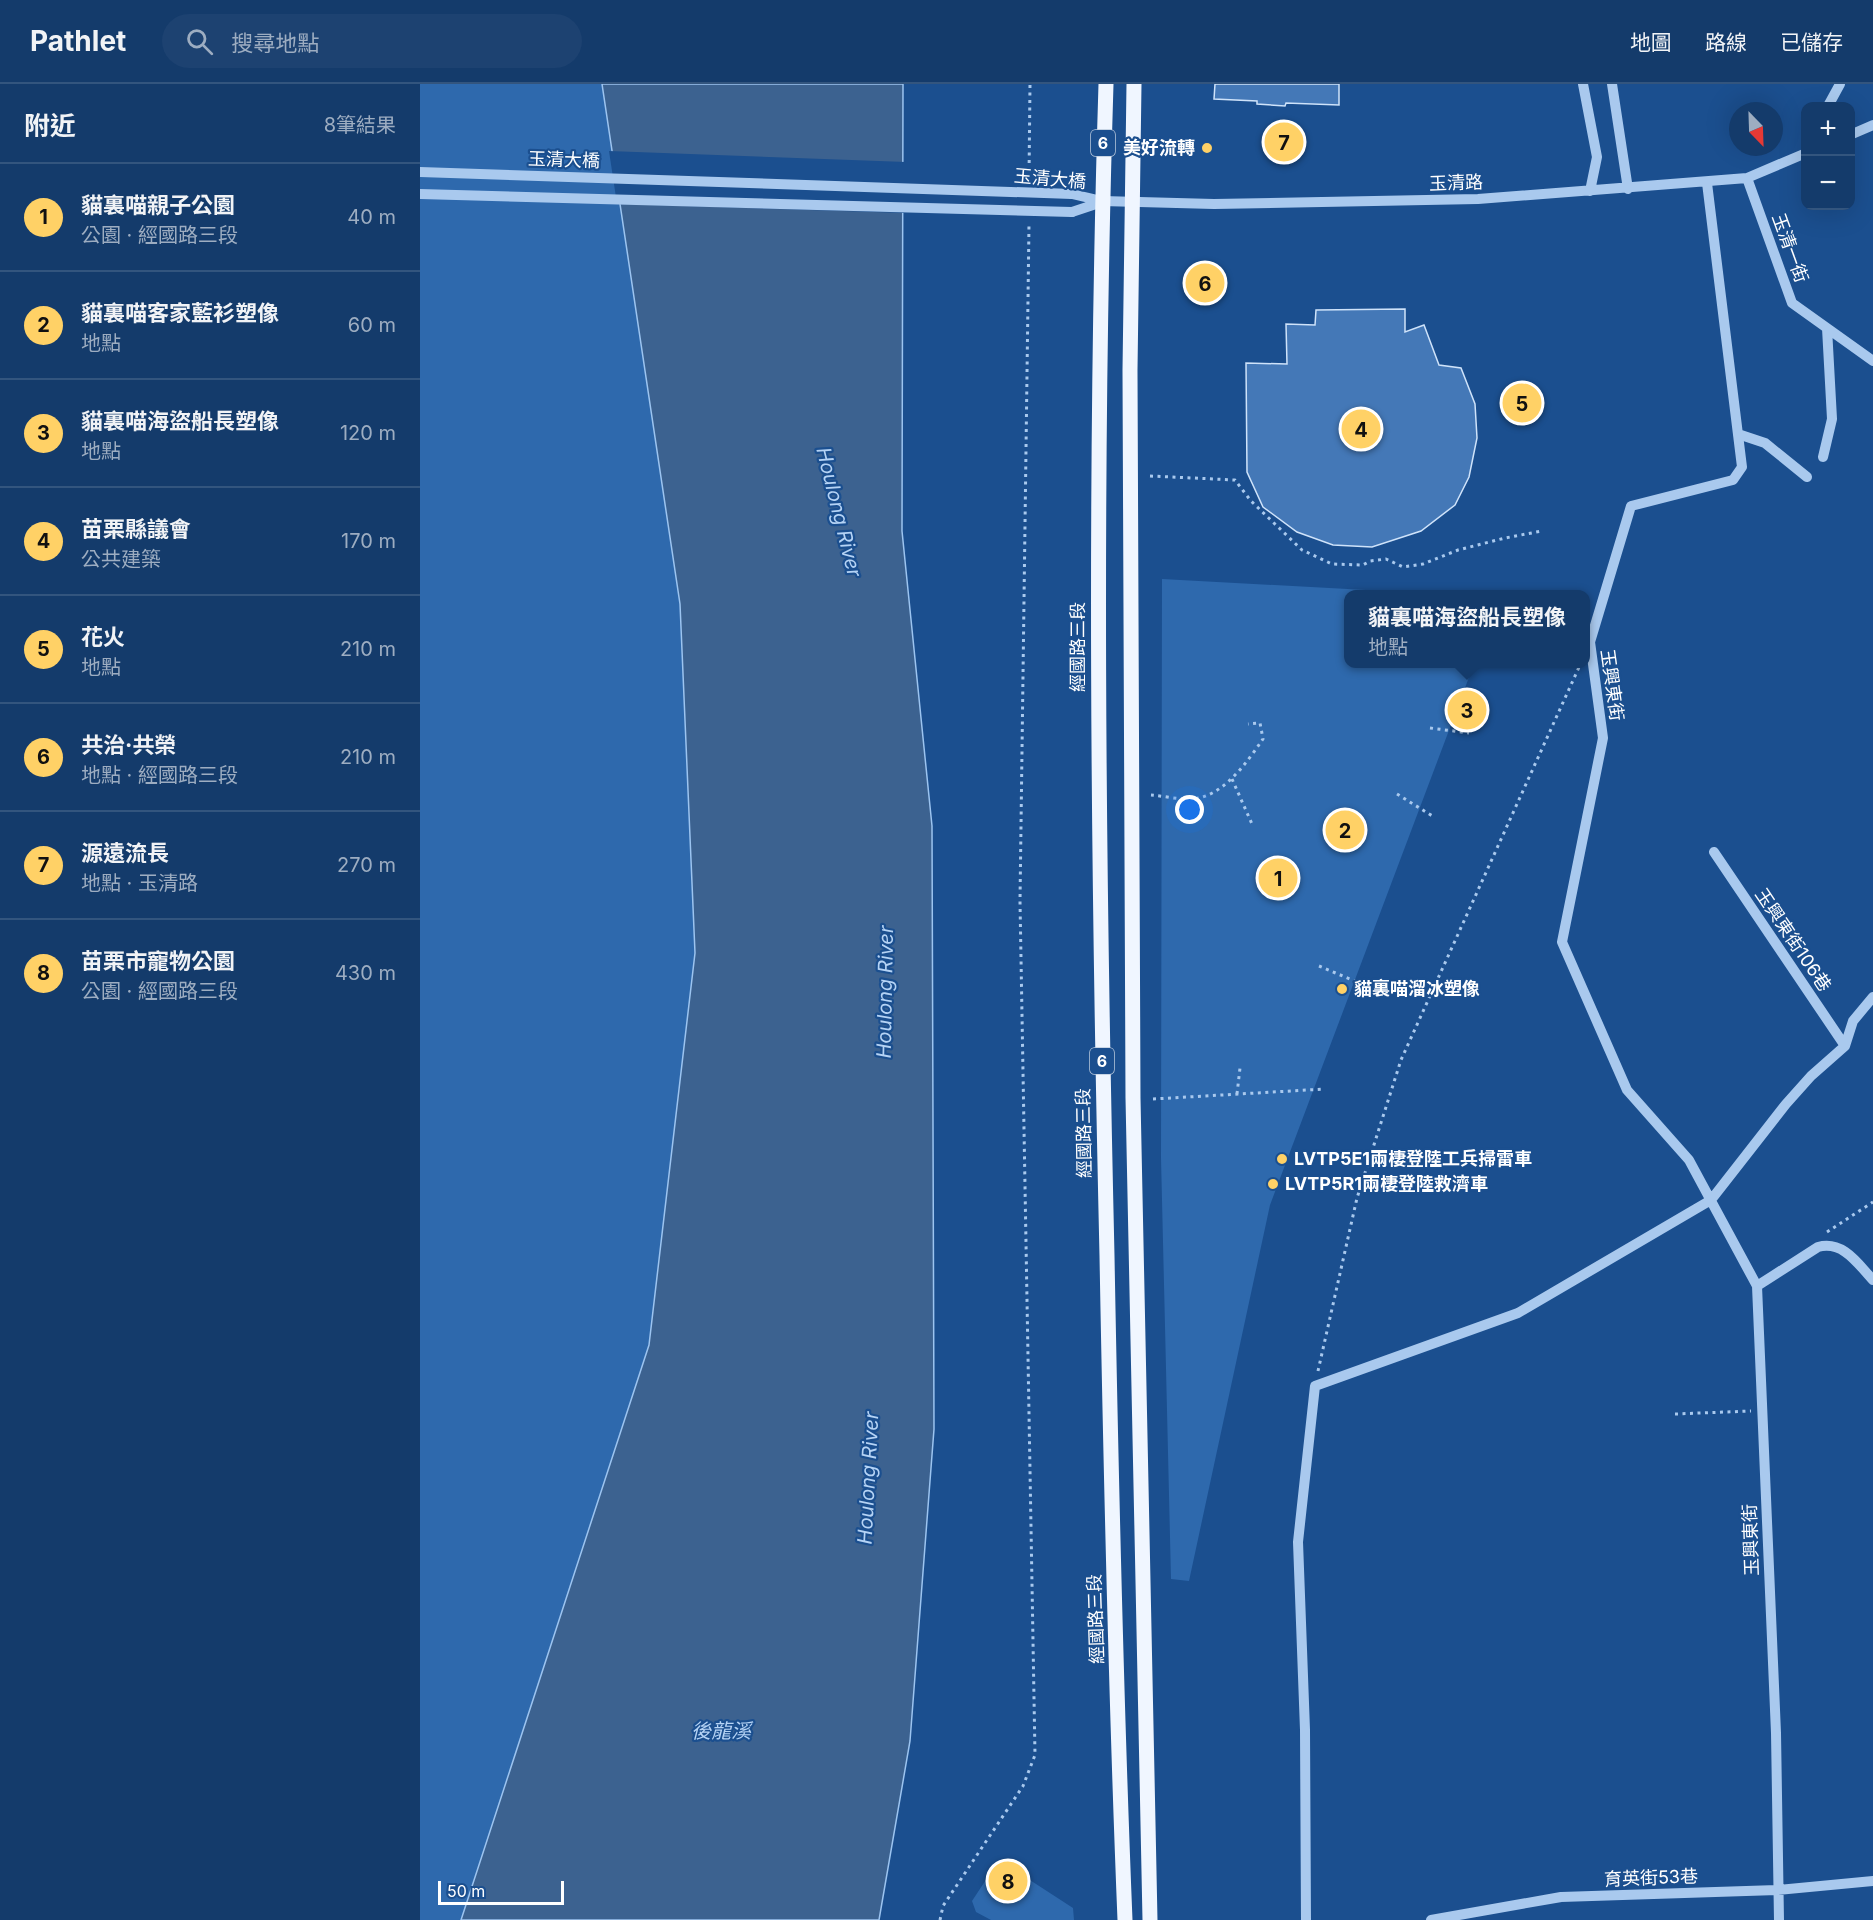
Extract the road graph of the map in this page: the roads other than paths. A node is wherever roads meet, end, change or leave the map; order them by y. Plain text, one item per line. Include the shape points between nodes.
1 (1106, 84) edge
2 (1134, 84) edge
3 (1583, 84) edge
4 (1612, 84) edge
5 (1840, 84) edge
6 (1830, 102) edge
7 (1873, 125) edge
8 (1855, 133) edge
9 (1801, 155) edge
10 (420, 172) edge
11 (1747, 178) junction
12 (1707, 183) junction
13 (1628, 189) junction
14 (1590, 191) junction
15 (420, 194) edge
16 (1102, 201) junction
17 (1133, 203) junction
18 (1827, 328) junction
19 (1873, 361) edge
20 (1738, 434) junction
21 (1823, 457) dead end
22 (1807, 477) dead end
23 (1714, 852) dead end
24 (1873, 998) edge
25 (1845, 1046) junction
26 (1711, 1200) junction
27 (1873, 1280) edge
28 (1757, 1286) junction
29 (1873, 1881) edge
30 (1777, 1890) junction
31 (1125, 1920) edge
32 (1150, 1920) edge
33 (1306, 1920) edge
34 (1431, 1920) edge
35 (1779, 1920) edge

1 - 16 main road, 6
2 - 17 main road, 6
3 - 14 street via 1597,157
4 - 13 street
5 - 6 street
7 - 8 street
9 - 11 street, 玉清路
10 - 16 street, 玉清大橋, bridge via 1072,194
11 - 12 street, 玉清路
11 - 18 street, 玉清一街 via 1792,303
12 - 13 street, 玉清路
12 - 20 street, 玉興東街
13 - 14 street, 玉清路
14 - 17 street, 玉清路 via 1479,199
15 - 16 street, 玉清大橋, bridge via 1072,212
16 - 17 street, 玉清路
16 - 31 main road, 經國路三段 / 6 via 1097,624 1101,984
17 - 32 main road, 6 via 1133,1087
18 - 19 street, 玉清一街
18 - 21 street via 1832,419
20 - 22 street via 1765,443
20 - 26 street, 玉興東街 via 1742,467 1733,480 1631,506 1590,642 1603,738 1562,942 1627,1090 1689,1160
23 - 25 street, 玉興東街106巷
24 - 25 street via 1853,1021
25 - 26 street via 1786,1104
26 - 28 street, 玉興東街
26 - 33 street via 1518,1313 1315,1386 1298,1542 1305,1730
27 - 28 street via 1846,1252 1829,1244
28 - 30 street, 玉興東街 via 1776,1733
29 - 30 street, 育英街53巷
30 - 34 street, 育英街53巷 via 1561,1897
30 - 35 street, 玉興東街

